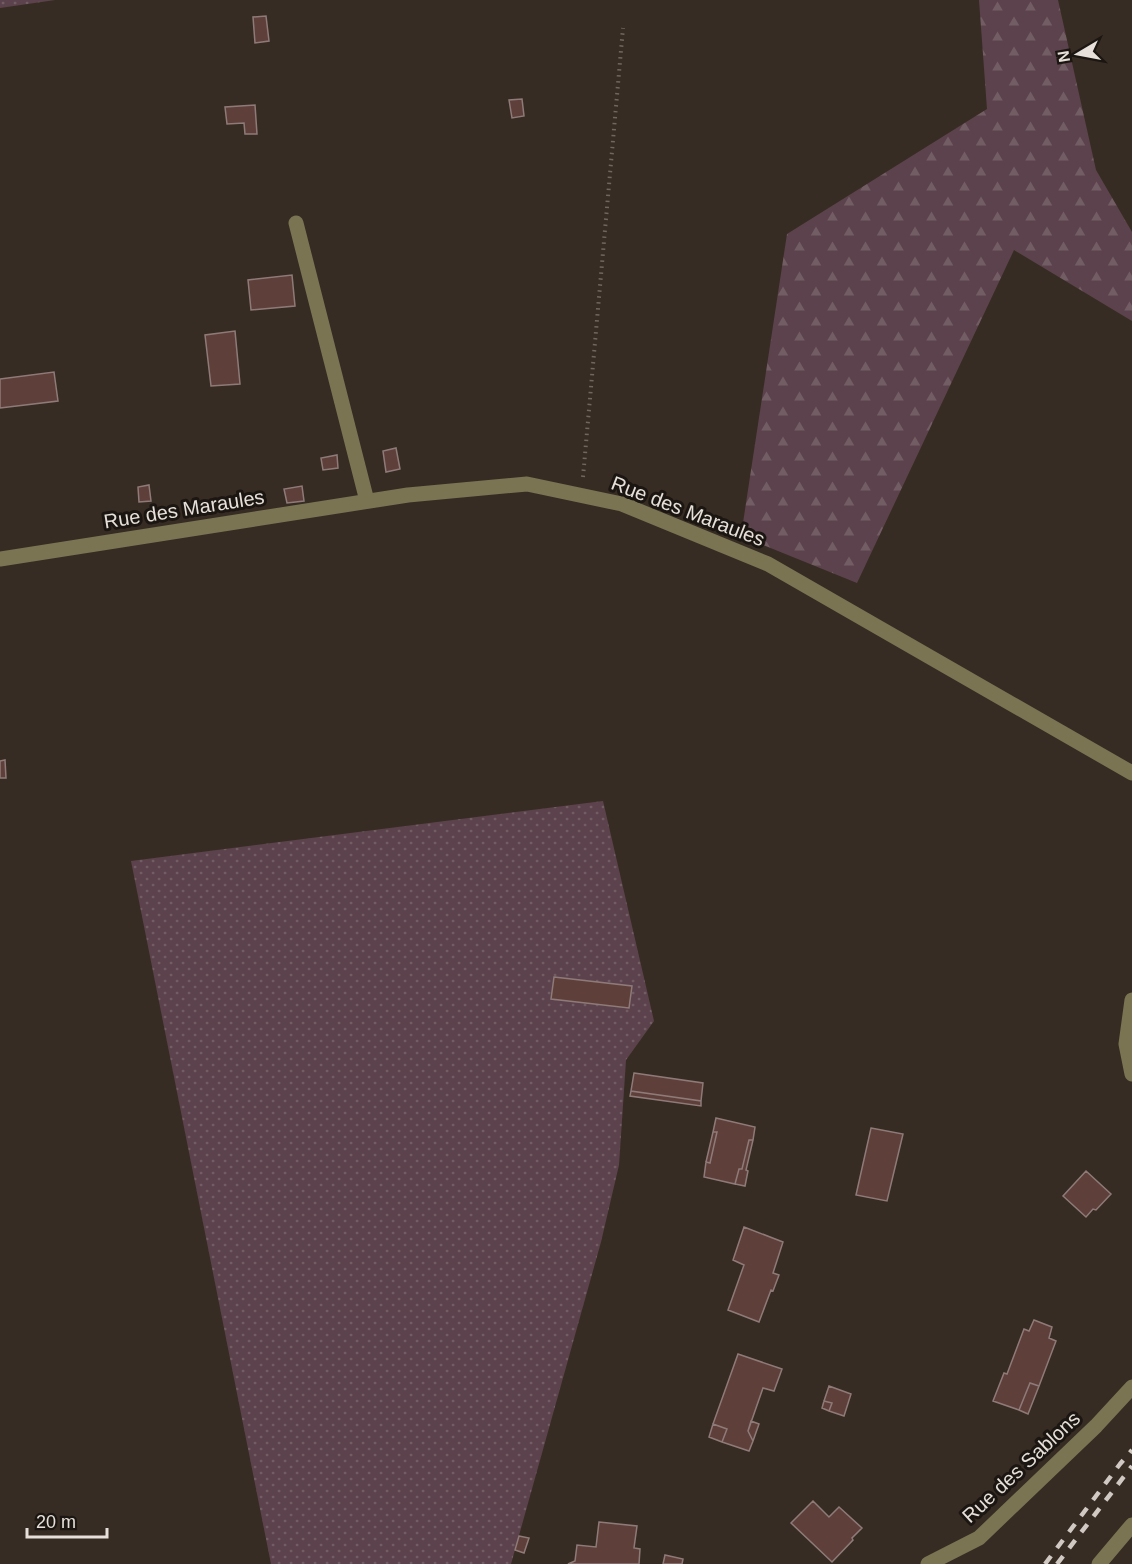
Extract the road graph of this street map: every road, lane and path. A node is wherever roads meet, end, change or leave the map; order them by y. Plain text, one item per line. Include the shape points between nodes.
1 (623, 28) dead end
2 (296, 223) dead end
3 (582, 495) junction
4 (367, 501) junction
5 (0, 559) edge
6 (1132, 773) edge
7 (1132, 1000) edge
8 (1132, 1074) edge
9 (1132, 1387) edge
10 (1132, 1525) edge
11 (928, 1564) edge
12 (1099, 1564) edge

1 - 3 path
2 - 4 street
3 - 4 street, Rue des Maraules via 527,484
3 - 6 street, Rue des Maraules via 622,504 768,564
4 - 5 street, Rue des Maraules
7 - 8 street via 1126,1044
9 - 11 street, Rue des Sablons via 979,1538
10 - 12 street

